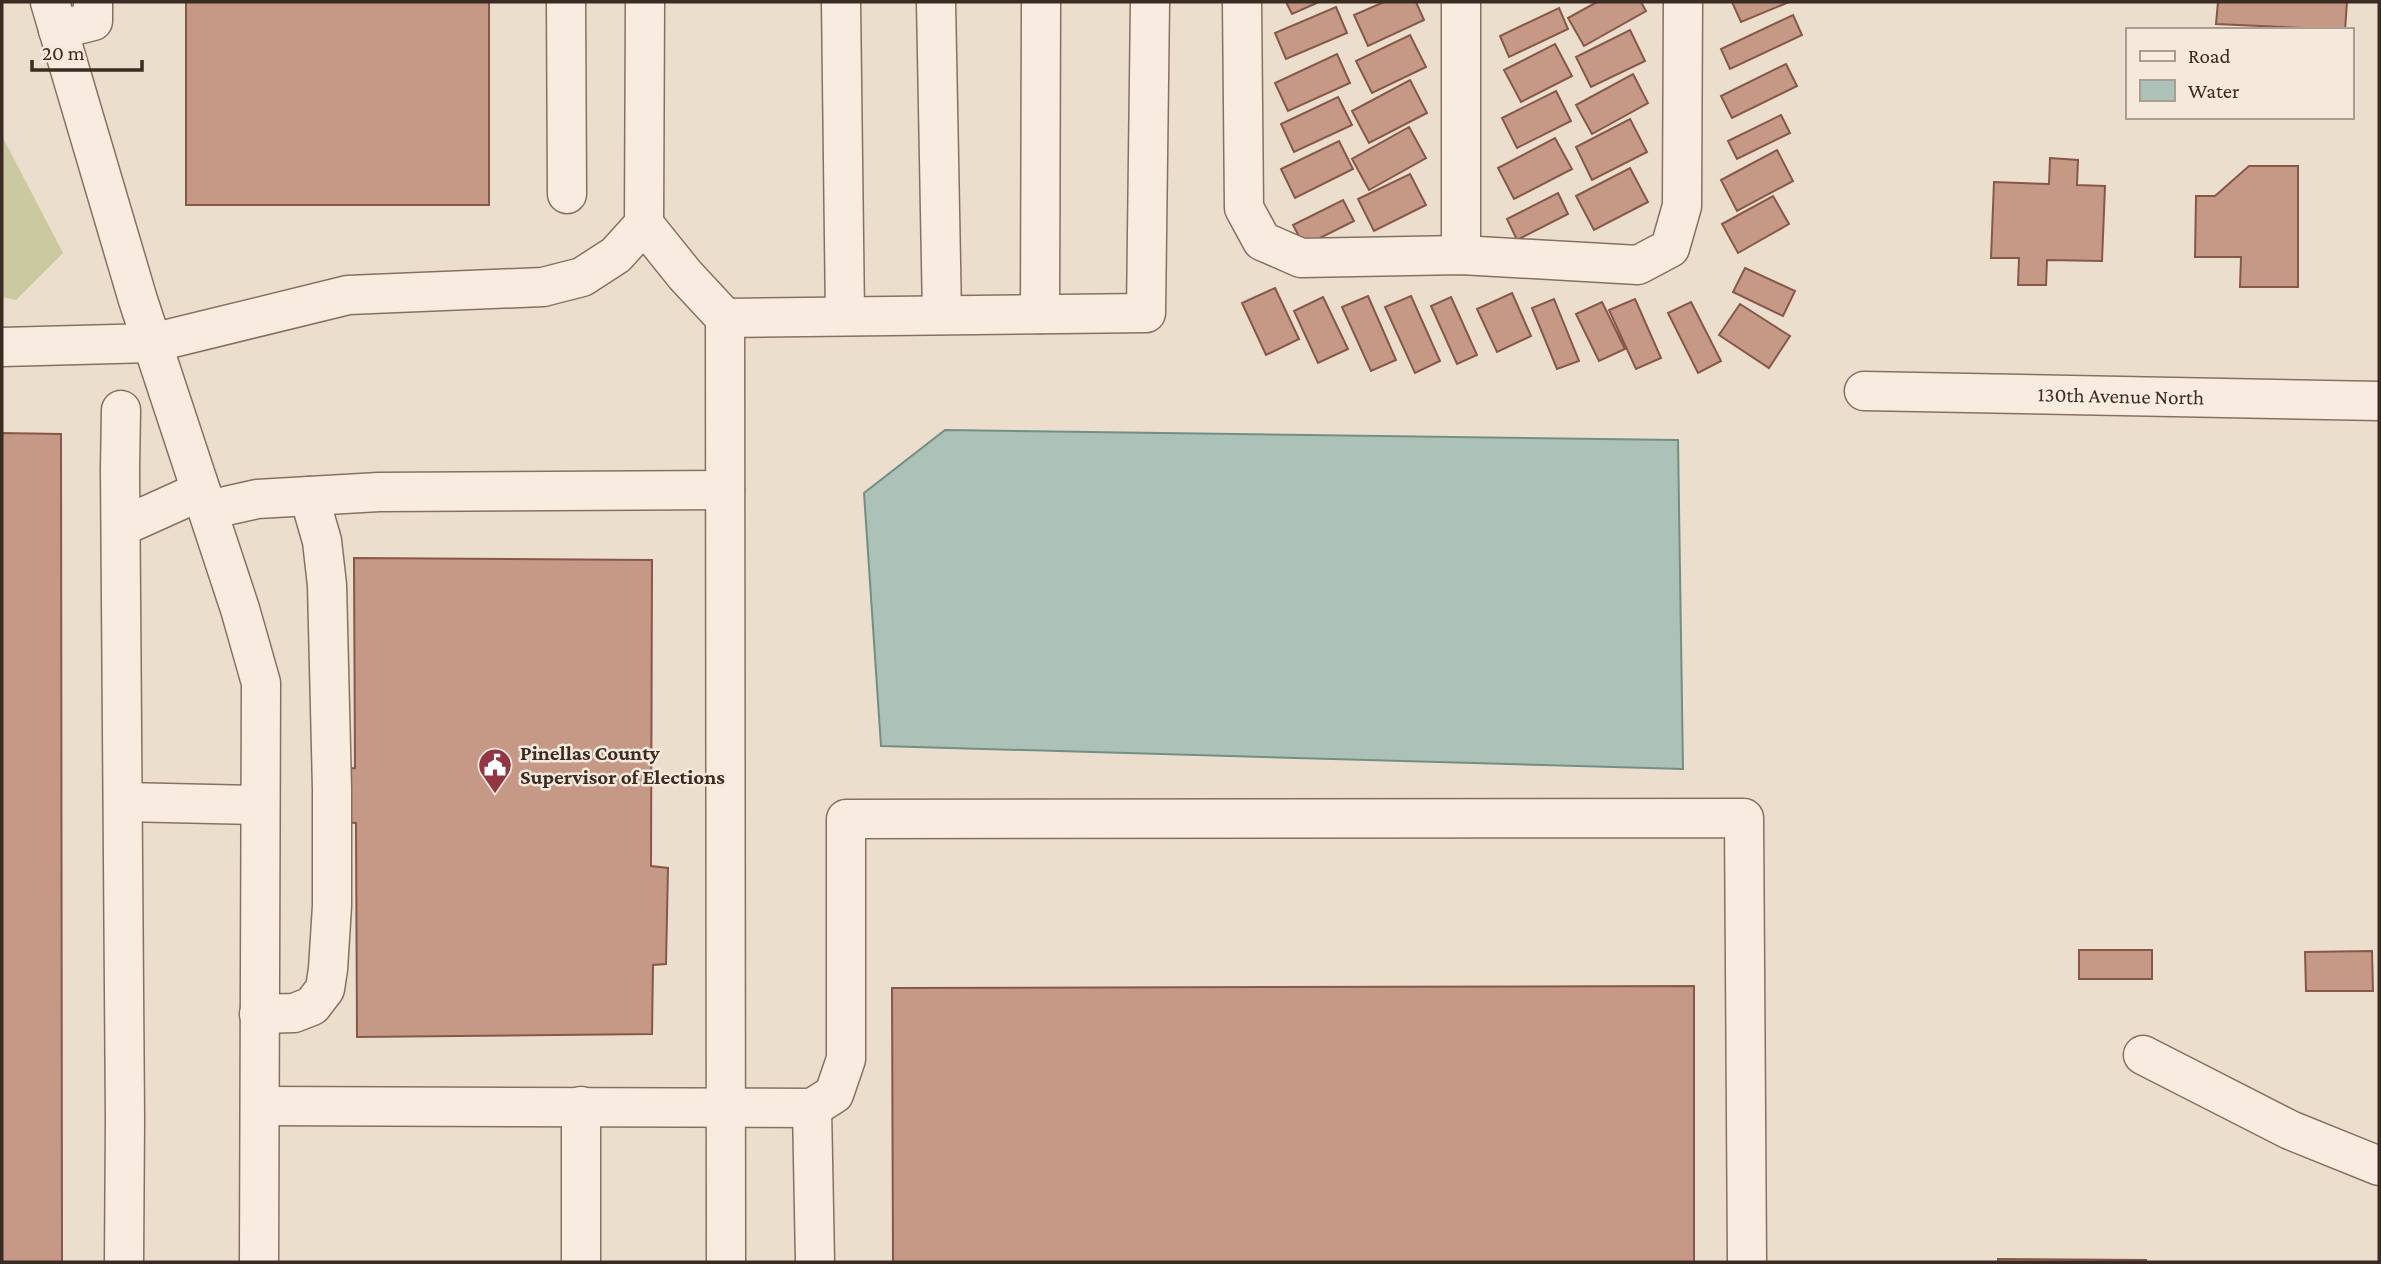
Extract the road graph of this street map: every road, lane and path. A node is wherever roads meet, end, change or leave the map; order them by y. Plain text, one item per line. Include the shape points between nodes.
1 (93, 2) edge
2 (566, 2) edge
3 (645, 2) edge
4 (841, 2) edge
5 (936, 2) edge
6 (1041, 2) edge
7 (1150, 2) edge
8 (1242, 2) edge
9 (1461, 2) edge
10 (1683, 2) edge
11 (54, 16) edge
12 (567, 194) dead end
13 (644, 224) junction
14 (1461, 255) junction
15 (1040, 314) junction
16 (942, 315) junction
17 (845, 316) junction
18 (726, 318) junction
19 (152, 342) junction
20 (2, 347) edge
21 (1864, 391) dead end
22 (2379, 401) edge
23 (121, 410) dead end
24 (726, 490) junction
25 (309, 496) junction
26 (204, 500) junction
27 (121, 527) junction
28 (122, 802) junction
29 (260, 805) junction
30 (259, 1014) junction
31 (2143, 1055) dead end
32 (260, 1107) junction
33 (581, 1107) junction
34 (726, 1108) junction
35 (812, 1108) junction
36 (2379, 1167) edge
37 (124, 1262) edge
38 (259, 1262) edge
39 (581, 1262) edge
40 (726, 1262) edge
41 (815, 1262) edge
42 (1747, 1262) edge

1 - 11 street via 93,21
2 - 12 street
3 - 13 street
4 - 17 street
5 - 16 street
6 - 15 street
7 - 15 street via 1146,313
8 - 14 street via 1244,208 1262,241 1301,258
9 - 14 street
10 - 14 street via 1682,206 1670,248 1638,264
11 - 19 street
13 - 18 street
13 - 19 street via 615,255 582,277 544,287 348,295
15 - 16 street
16 - 17 street
17 - 18 street
18 - 24 street
19 - 20 street
19 - 26 street
21 - 22 street, 130th Avenue North
23 - 27 street
24 - 25 street
24 - 34 street
25 - 26 street
25 - 30 street via 323,541 327,585 332,789 328,969 325,989 312,1006 294,1013
26 - 27 street
26 - 29 street via 261,683
27 - 28 street
28 - 29 street
28 - 37 street
29 - 30 street
30 - 32 street
31 - 36 street via 2290,1130
32 - 33 street
32 - 38 street
33 - 34 street
33 - 39 street
34 - 35 street
34 - 40 street
35 - 41 street
35 - 42 street via 834,1094 846,1059 846,819 1744,818

